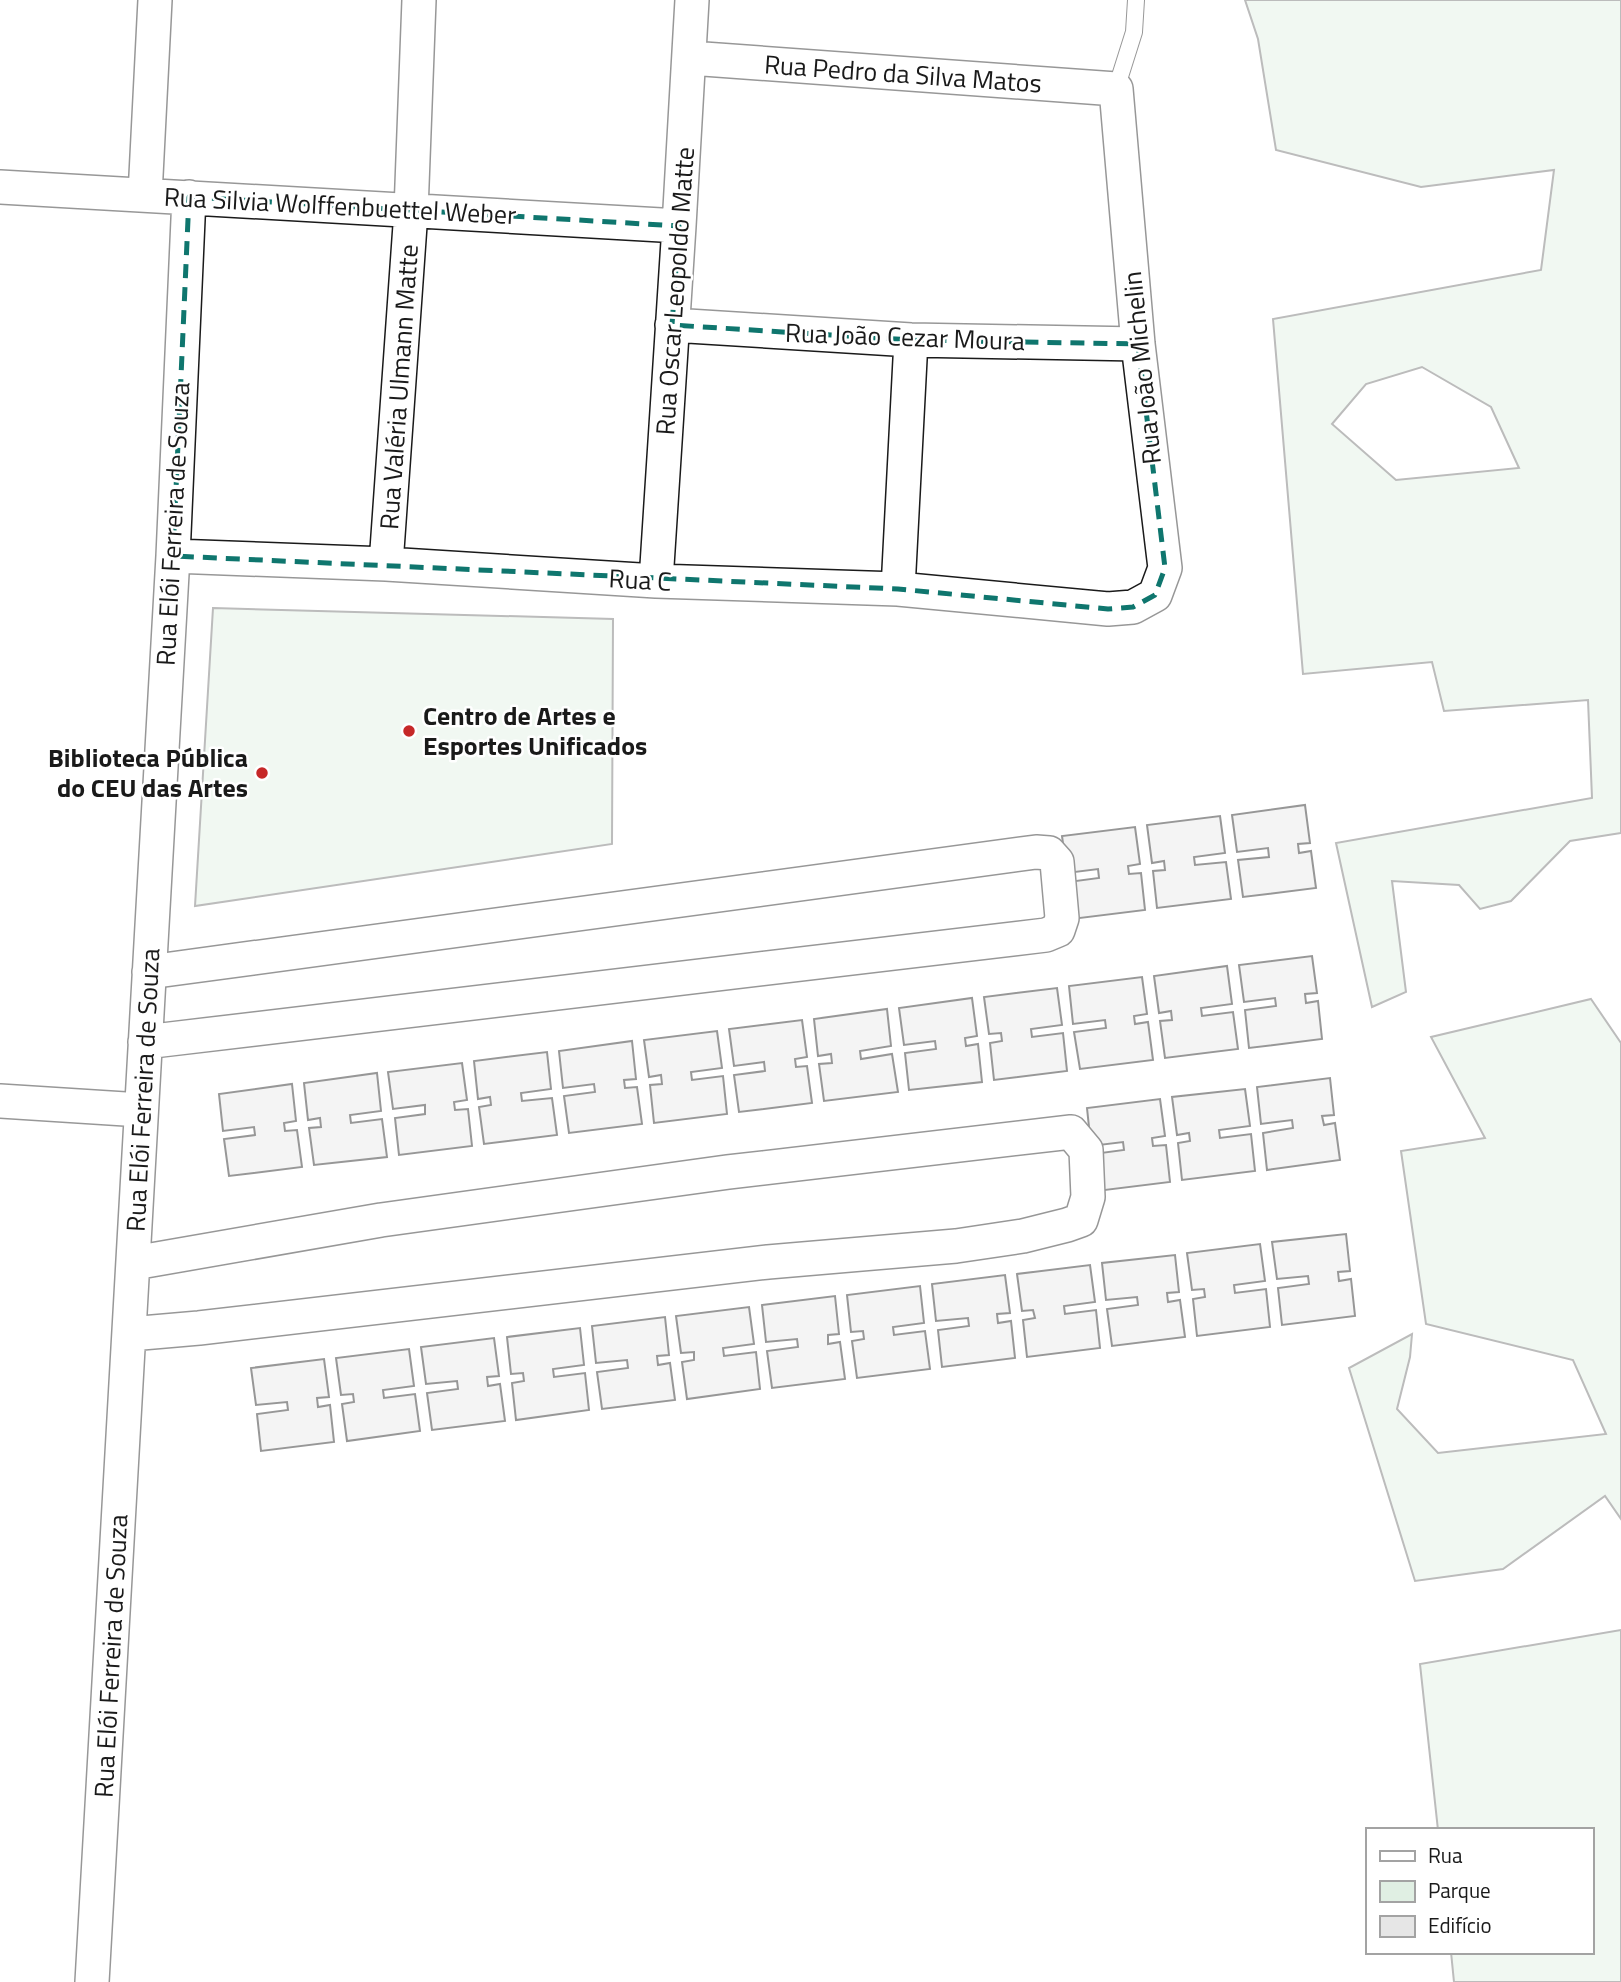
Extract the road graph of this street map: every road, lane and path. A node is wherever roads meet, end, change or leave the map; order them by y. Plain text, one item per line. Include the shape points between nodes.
1 (155, 0) edge
2 (419, 0) edge
3 (692, 0) edge
4 (1136, 0) edge
5 (690, 58) junction
6 (1116, 89) junction
7 (0, 187) edge
8 (145, 195) junction
9 (189, 197) junction
10 (411, 211) junction
11 (679, 226) junction
12 (672, 325) junction
13 (911, 340) junction
14 (1138, 344) junction
15 (173, 556) junction
16 (386, 564) junction
17 (656, 581) junction
18 (898, 589) junction
19 (1108, 609) joint
20 (149, 972) junction
21 (145, 1042) junction
22 (0, 1101) edge
23 (141, 1110) junction
24 (134, 1263) junction
25 (130, 1334) junction
26 (92, 1982) edge

1 - 8 street
2 - 10 street, Rua Valéria Ulmann Matte
3 - 5 street, Rua Oscar Leopoldo Matte
4 - 6 lane via 1134,32
5 - 6 street, Rua Pedro da Silva Matos
5 - 11 street, Rua Oscar Leopoldo Matte
6 - 14 street, Rua João Michelin
7 - 8 street, Rua Silvia Wolffenbuettel Weber
8 - 9 street, Rua Silvia Wolffenbuettel Weber
9 - 10 street, Rua Silvia Wolffenbuettel Weber
9 - 15 street, Rua Elói Ferreira de Souza
10 - 11 street, Rua Silvia Wolffenbuettel Weber
10 - 16 street, Rua Valéria Ulmann Matte
11 - 12 street, Rua Oscar Leopoldo Matte
12 - 13 street, Rua João Cezar Moura
12 - 17 street, Rua Oscar Leopoldo Matte
13 - 14 street, Rua João Cezar Moura
13 - 18 street
14 - 19 street, Rua João Michelin via 1165,568 1155,595 1132,607
15 - 16 street, Rua C
15 - 20 street, Rua Elói Ferreira de Souza
16 - 17 street, Rua C
17 - 18 street, Rua C
18 - 19 street, Rua C
20 - 21 street, Rua Elói Ferreira de Souza
20 - 21 street via 1036,852 1049,853 1057,862 1061,893 1058,930 1045,935
21 - 23 street, Rua Elói Ferreira de Souza
22 - 23 street
23 - 24 street, Rua Elói Ferreira de Souza
24 - 25 street, Rua Elói Ferreira de Souza
24 - 25 street via 381,1220 728,1172 1071,1132 1086,1150 1088,1197 1081,1220 1023,1236
25 - 26 street, Rua Elói Ferreira de Souza

